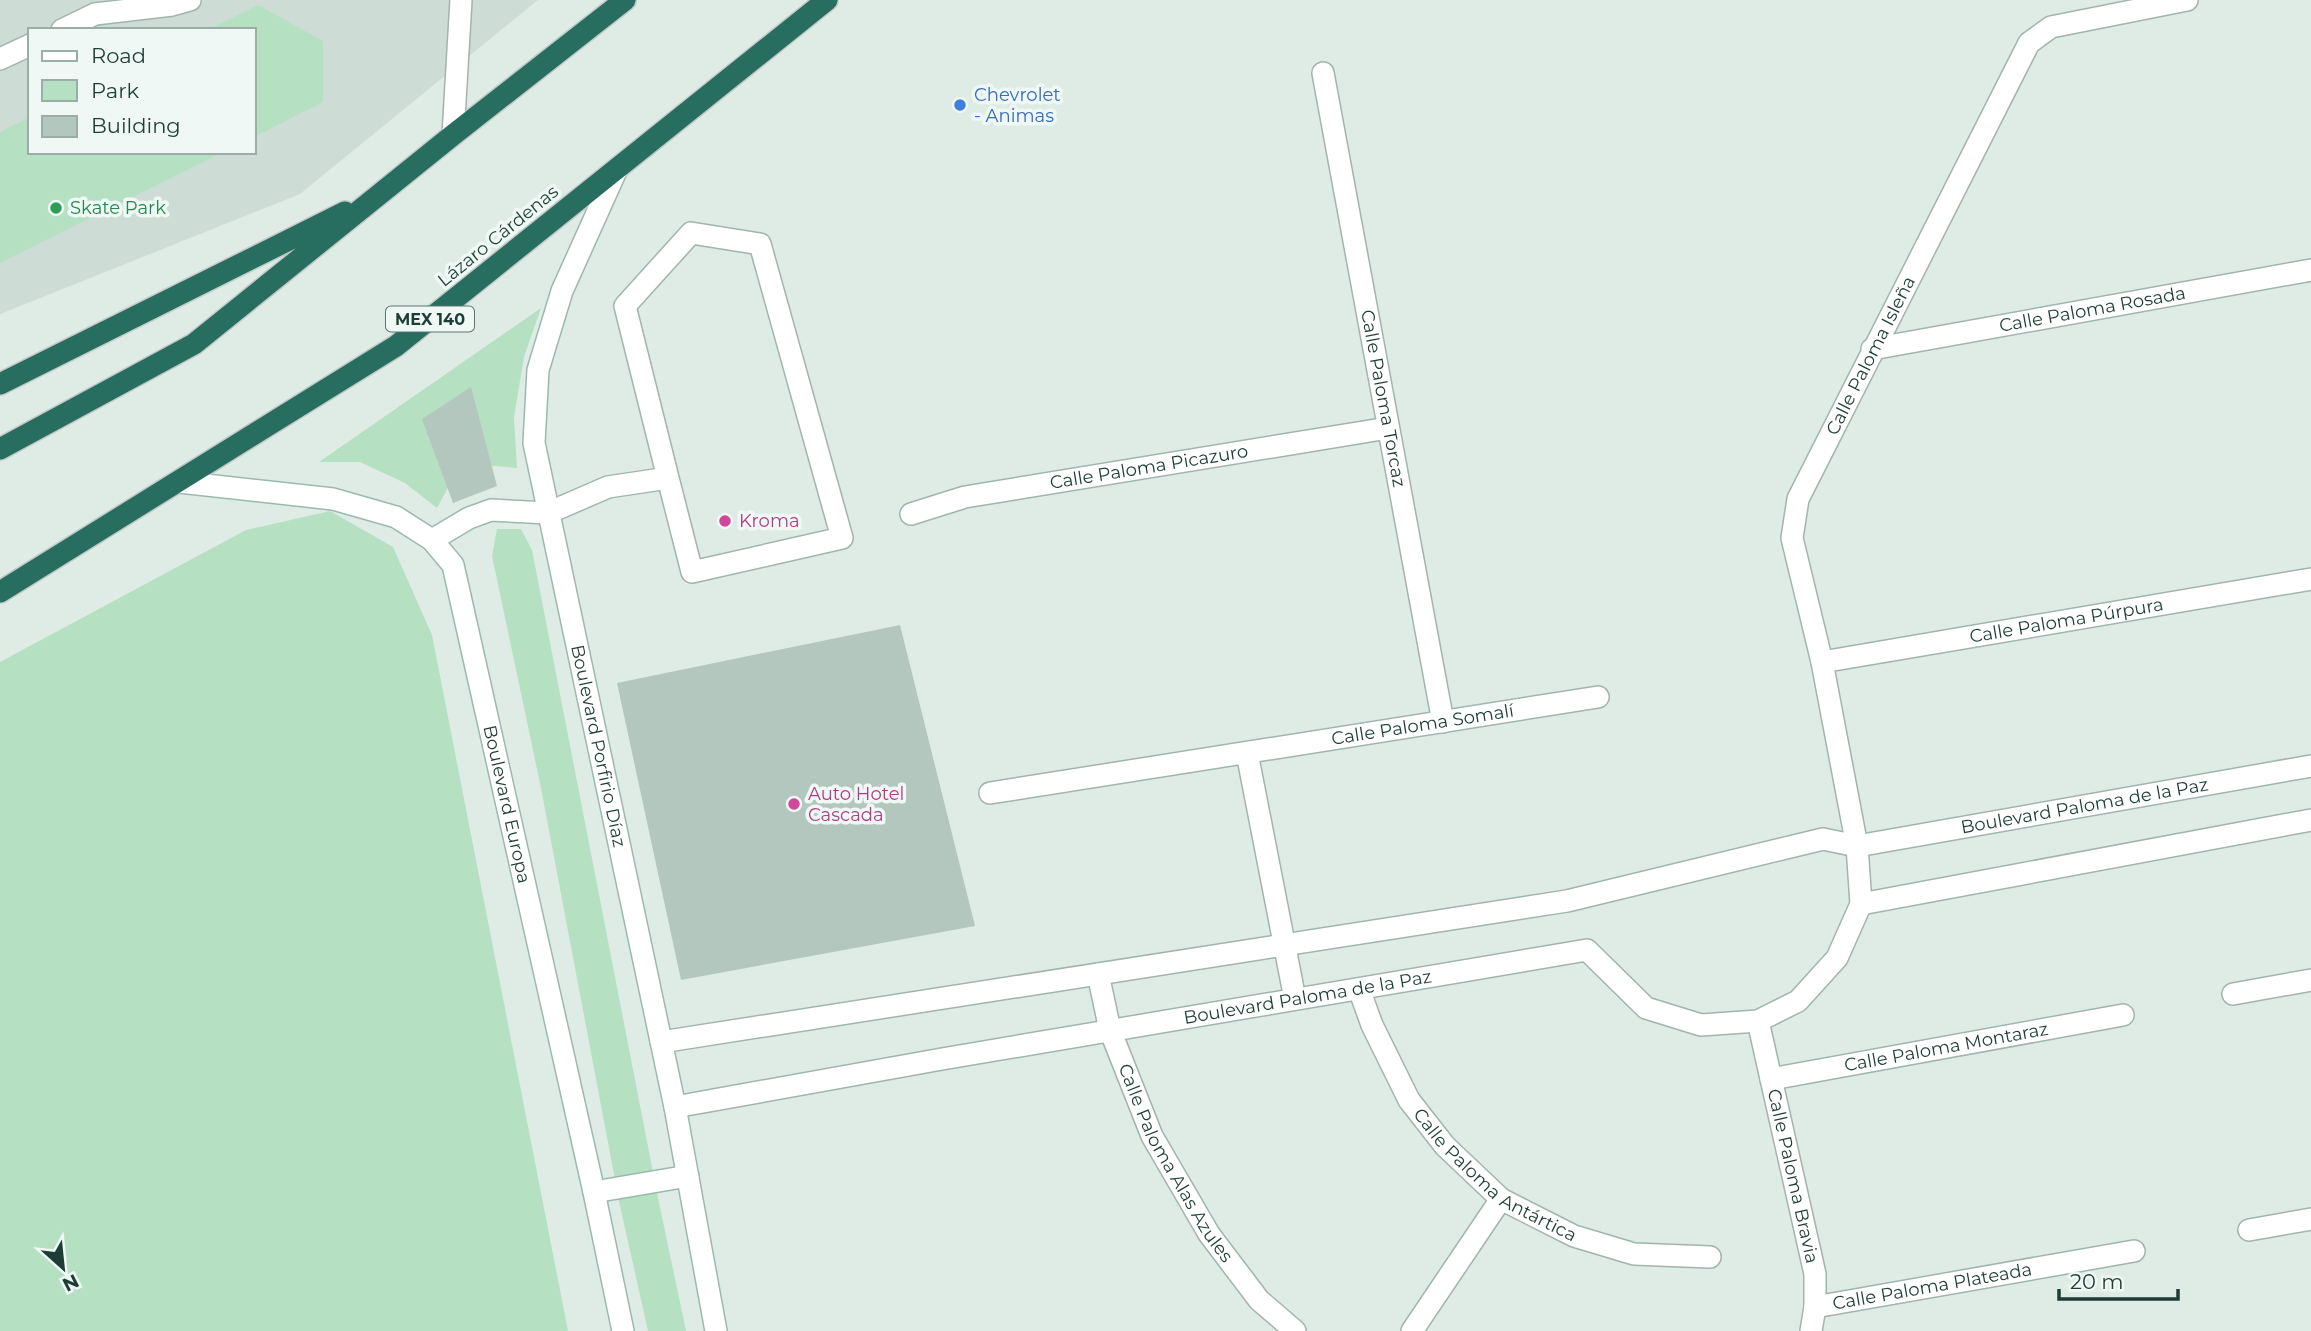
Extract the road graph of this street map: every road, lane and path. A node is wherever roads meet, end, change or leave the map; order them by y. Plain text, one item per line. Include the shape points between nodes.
1 (625, 0) edge
2 (827, 0) edge
3 (2187, 0) edge
4 (457, 1) edge
5 (177, 2) edge
6 (100, 7) edge
7 (65, 28) edge
8 (28, 46) edge
9 (0, 59) edge
10 (1323, 74) dead end
11 (453, 135) junction
12 (616, 171) junction
13 (381, 194) junction
14 (2311, 270) edge
15 (1872, 349) junction
16 (0, 384) edge
17 (1388, 428) junction
18 (0, 449) edge
19 (668, 478) junction
20 (179, 482) junction
21 (548, 513) junction
22 (911, 514) dead end
23 (432, 540) junction
24 (2311, 579) edge
25 (0, 592) edge
26 (1822, 662) junction
27 (1598, 697) dead end
28 (1443, 722) junction
29 (1247, 752) junction
30 (2311, 766) edge
31 (990, 793) dead end
32 (2311, 820) edge
33 (1857, 846) junction
34 (1861, 904) junction
35 (1286, 945) junction
36 (1098, 974) junction
37 (2311, 980) edge
38 (1359, 989) junction
39 (2233, 994) dead end
40 (1295, 999) junction
41 (2123, 1015) dead end
42 (1758, 1021) junction
43 (1110, 1030) junction
44 (661, 1042) junction
45 (1771, 1079) junction
46 (675, 1107) junction
47 (688, 1176) junction
48 (594, 1192) junction
49 (1501, 1199) junction
50 (2311, 1219) edge
51 (2249, 1230) dead end
52 (2134, 1251) dead end
53 (1710, 1257) dead end
54 (1815, 1307) junction
55 (623, 1331) edge
56 (716, 1331) edge
57 (1294, 1331) edge
58 (1412, 1331) edge
59 (1811, 1331) edge

1 - 11 highway
2 - 12 highway, Lázaro Cárdenas / MEX 140
3 - 15 street, Calle Paloma Isleña via 2051,27 2029,43
4 - 11 street
5 - 6 street
6 - 7 street
8 - 9 street
10 - 17 street, Calle Paloma Torcaz
11 - 13 highway
12 - 20 highway, Lázaro Cárdenas / MEX 140 via 396,346
12 - 21 street, Boulevard Porfirio Díaz via 562,291 538,370 534,443
13 - 16 highway
13 - 18 highway via 194,344
14 - 15 street, Calle Paloma Rosada
15 - 26 street, Calle Paloma Isleña via 1798,499 1791,538
17 - 22 street, Calle Paloma Picazuro via 965,497
17 - 28 street, Calle Paloma Torcaz
19 - 19 street via 625,306 691,233 760,244 842,538 692,572
19 - 21 street via 607,487
20 - 23 street, Boulevard Europa via 333,499 396,517
20 - 25 highway, Lázaro Cárdenas / MEX 140
21 - 23 street via 491,510
21 - 44 street, Boulevard Porfirio Díaz
23 - 48 street, Boulevard Europa via 453,565
24 - 26 street, Calle Paloma Púrpura
26 - 33 street, Calle Paloma Isleña
27 - 28 street, Calle Paloma Somalí
28 - 29 street, Calle Paloma Somalí
29 - 31 street, Calle Paloma Somalí
29 - 35 street
30 - 33 street, Boulevard Paloma de la Paz
32 - 34 street
33 - 34 street, Boulevard Paloma de la Paz
33 - 35 street, Boulevard Paloma de la Paz via 1823,839 1567,901
34 - 42 street, Boulevard Paloma de la Paz via 1837,958 1798,1001
35 - 36 street, Boulevard Paloma de la Paz
35 - 40 street
36 - 43 street, Calle Paloma Alas Azules
36 - 44 street, Boulevard Paloma de la Paz
37 - 39 street
38 - 40 street, Boulevard Paloma de la Paz
38 - 42 street, Boulevard Paloma de la Paz via 1587,950 1646,1008 1701,1026
38 - 49 street, Calle Paloma Antártica via 1409,1100 1445,1146
40 - 43 street, Boulevard Paloma de la Paz
41 - 45 street, Calle Paloma Montaraz
42 - 45 street, Calle Paloma Bravia
43 - 46 street, Boulevard Paloma de la Paz
43 - 57 street, Calle Paloma Alas Azules via 1152,1136 1209,1234 1259,1300
44 - 46 street, Boulevard Porfirio Díaz
45 - 54 street, Calle Paloma Bravia via 1815,1274
46 - 47 street, Boulevard Porfirio Díaz
47 - 48 street
47 - 56 street, Boulevard Porfirio Díaz
48 - 55 street, Boulevard Europa
49 - 53 street, Calle Paloma Antártica via 1574,1236 1634,1254
49 - 58 street
50 - 51 street
52 - 54 street, Calle Paloma Plateada
54 - 59 street, Calle Paloma Bravia

